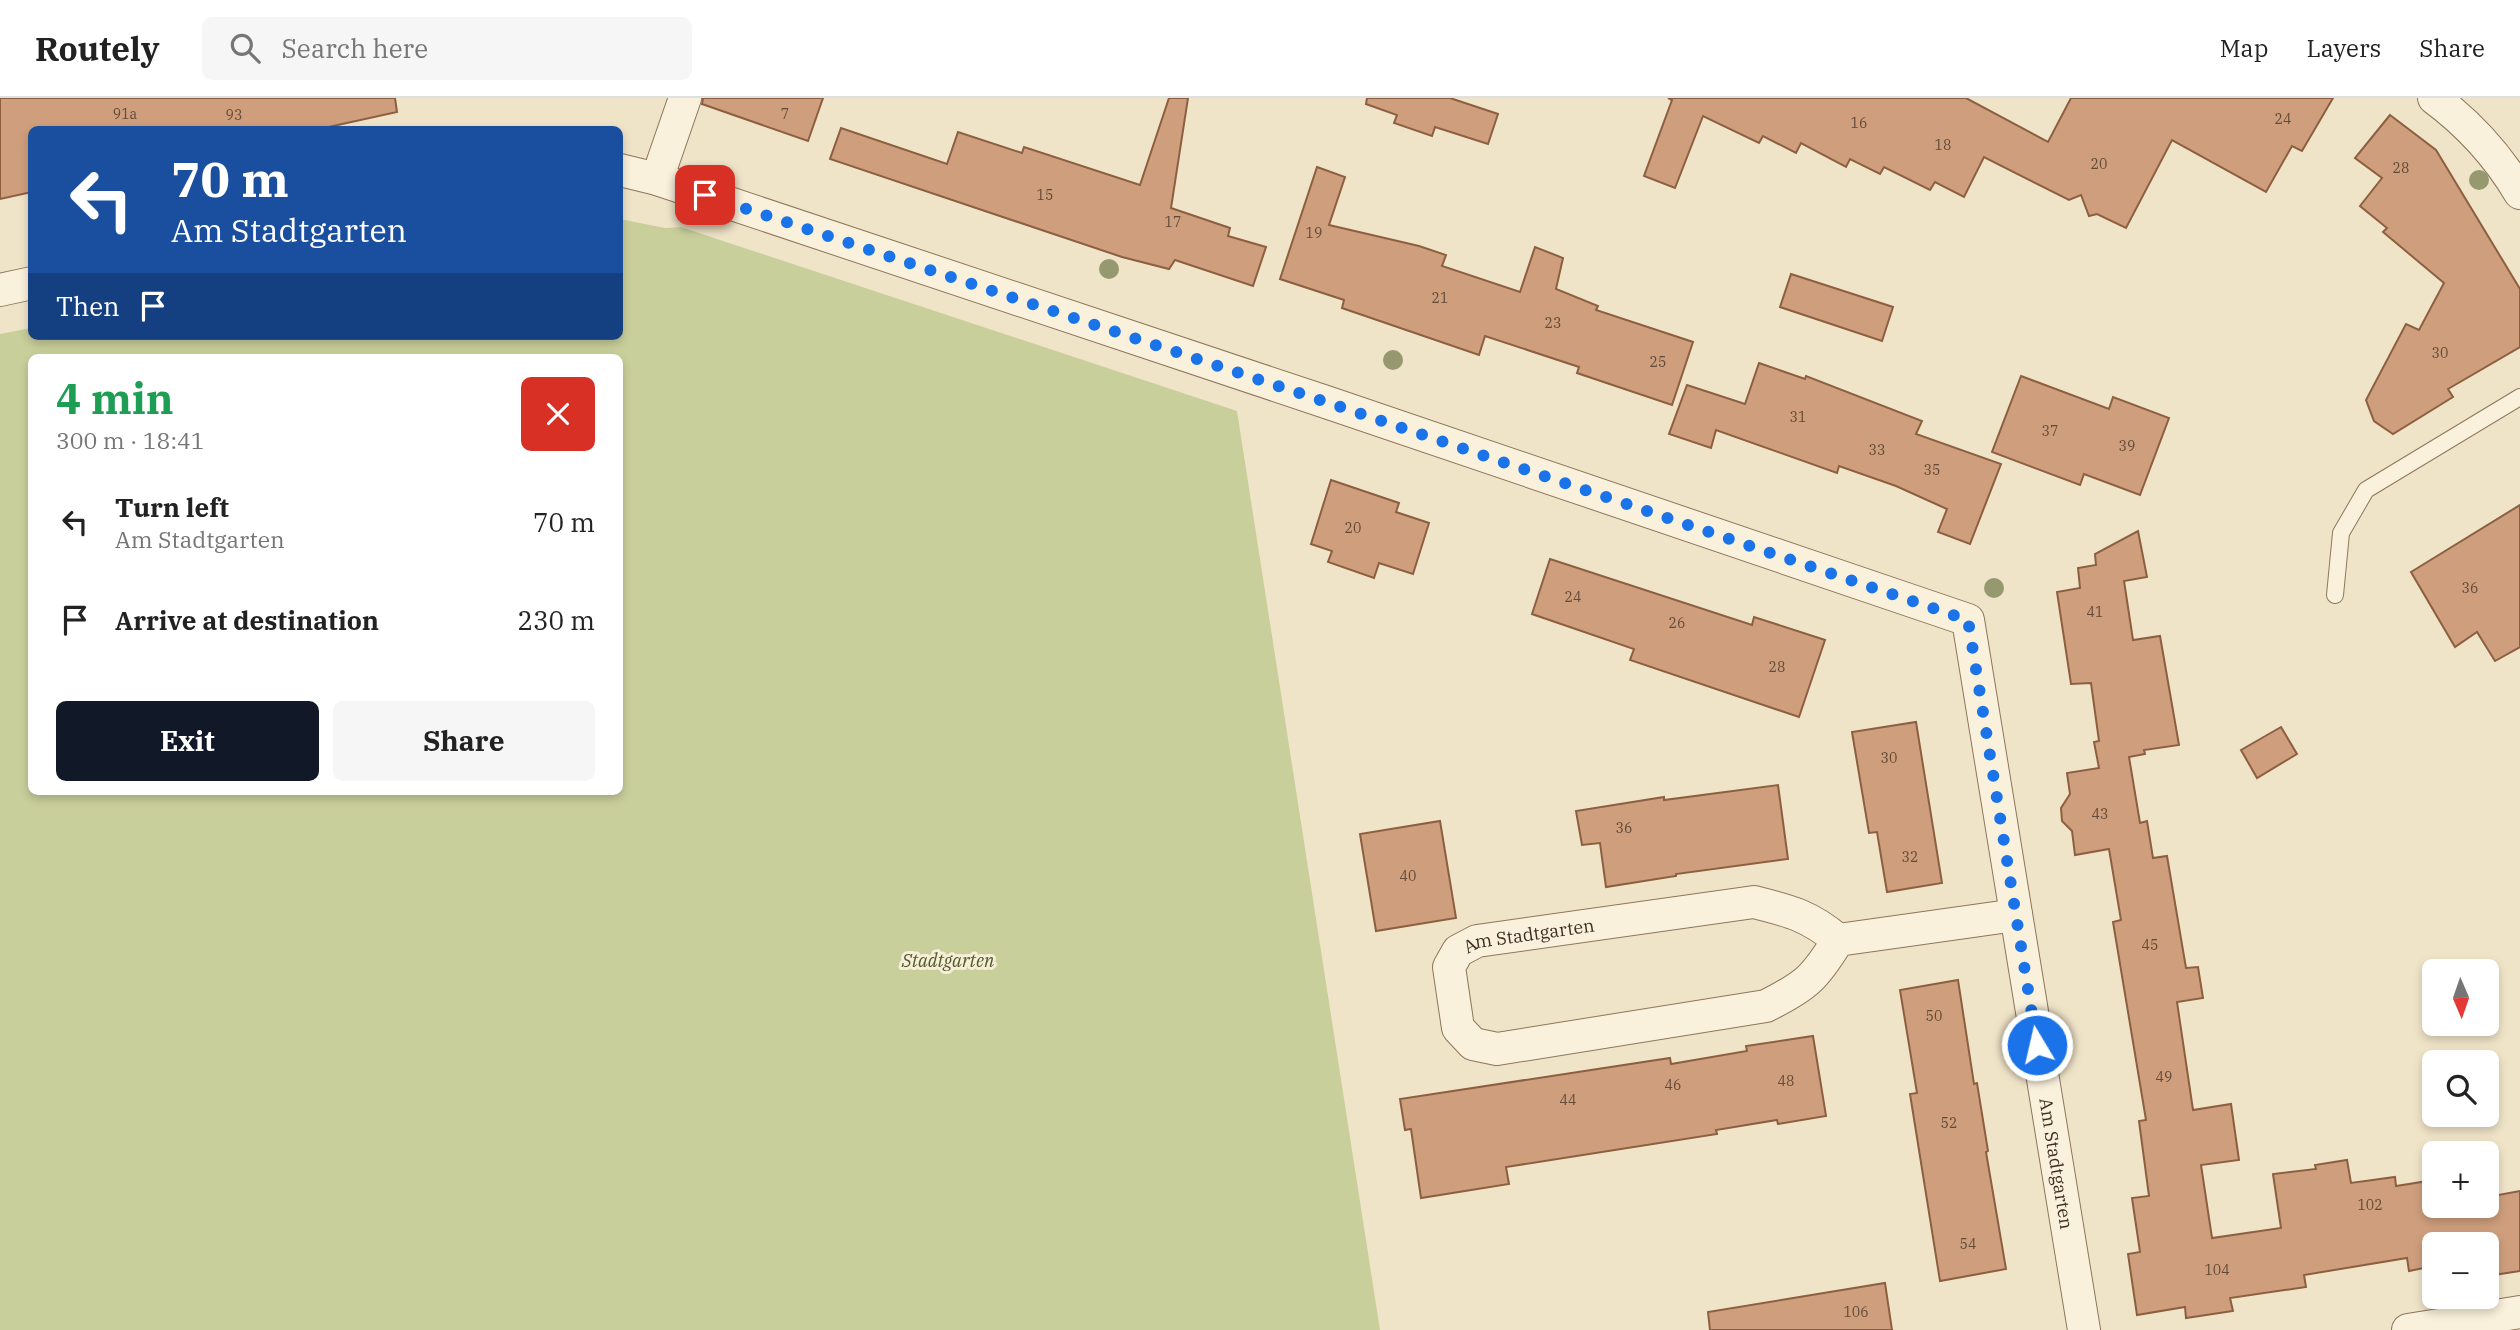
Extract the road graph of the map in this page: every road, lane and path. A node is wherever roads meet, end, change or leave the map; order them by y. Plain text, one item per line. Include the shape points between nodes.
1 (685, 98) edge
2 (2434, 98) edge
3 (623, 171) edge
4 (657, 179) junction
5 (2520, 193) edge
6 (28, 284) edge
7 (0, 290) edge
8 (2520, 397) edge
9 (2335, 595) dead end
10 (2016, 915) junction
11 (1838, 940) junction
12 (2520, 1312) edge
13 (2084, 1330) edge
14 (2408, 1330) edge

1 - 4 street
2 - 5 street via 2462,119
3 - 4 street
4 - 10 street, Am Stadtgarten via 1968,620
6 - 7 street
8 - 9 lane via 2366,491 2341,533
10 - 11 street
10 - 13 street, Am Stadtgarten
11 - 11 street, Am Stadtgarten via 1817,923 1754,902 1476,941 1458,951 1449,967 1458,1028 1473,1044 1497,1049 1766,1006 1800,989 1821,969
12 - 14 street

